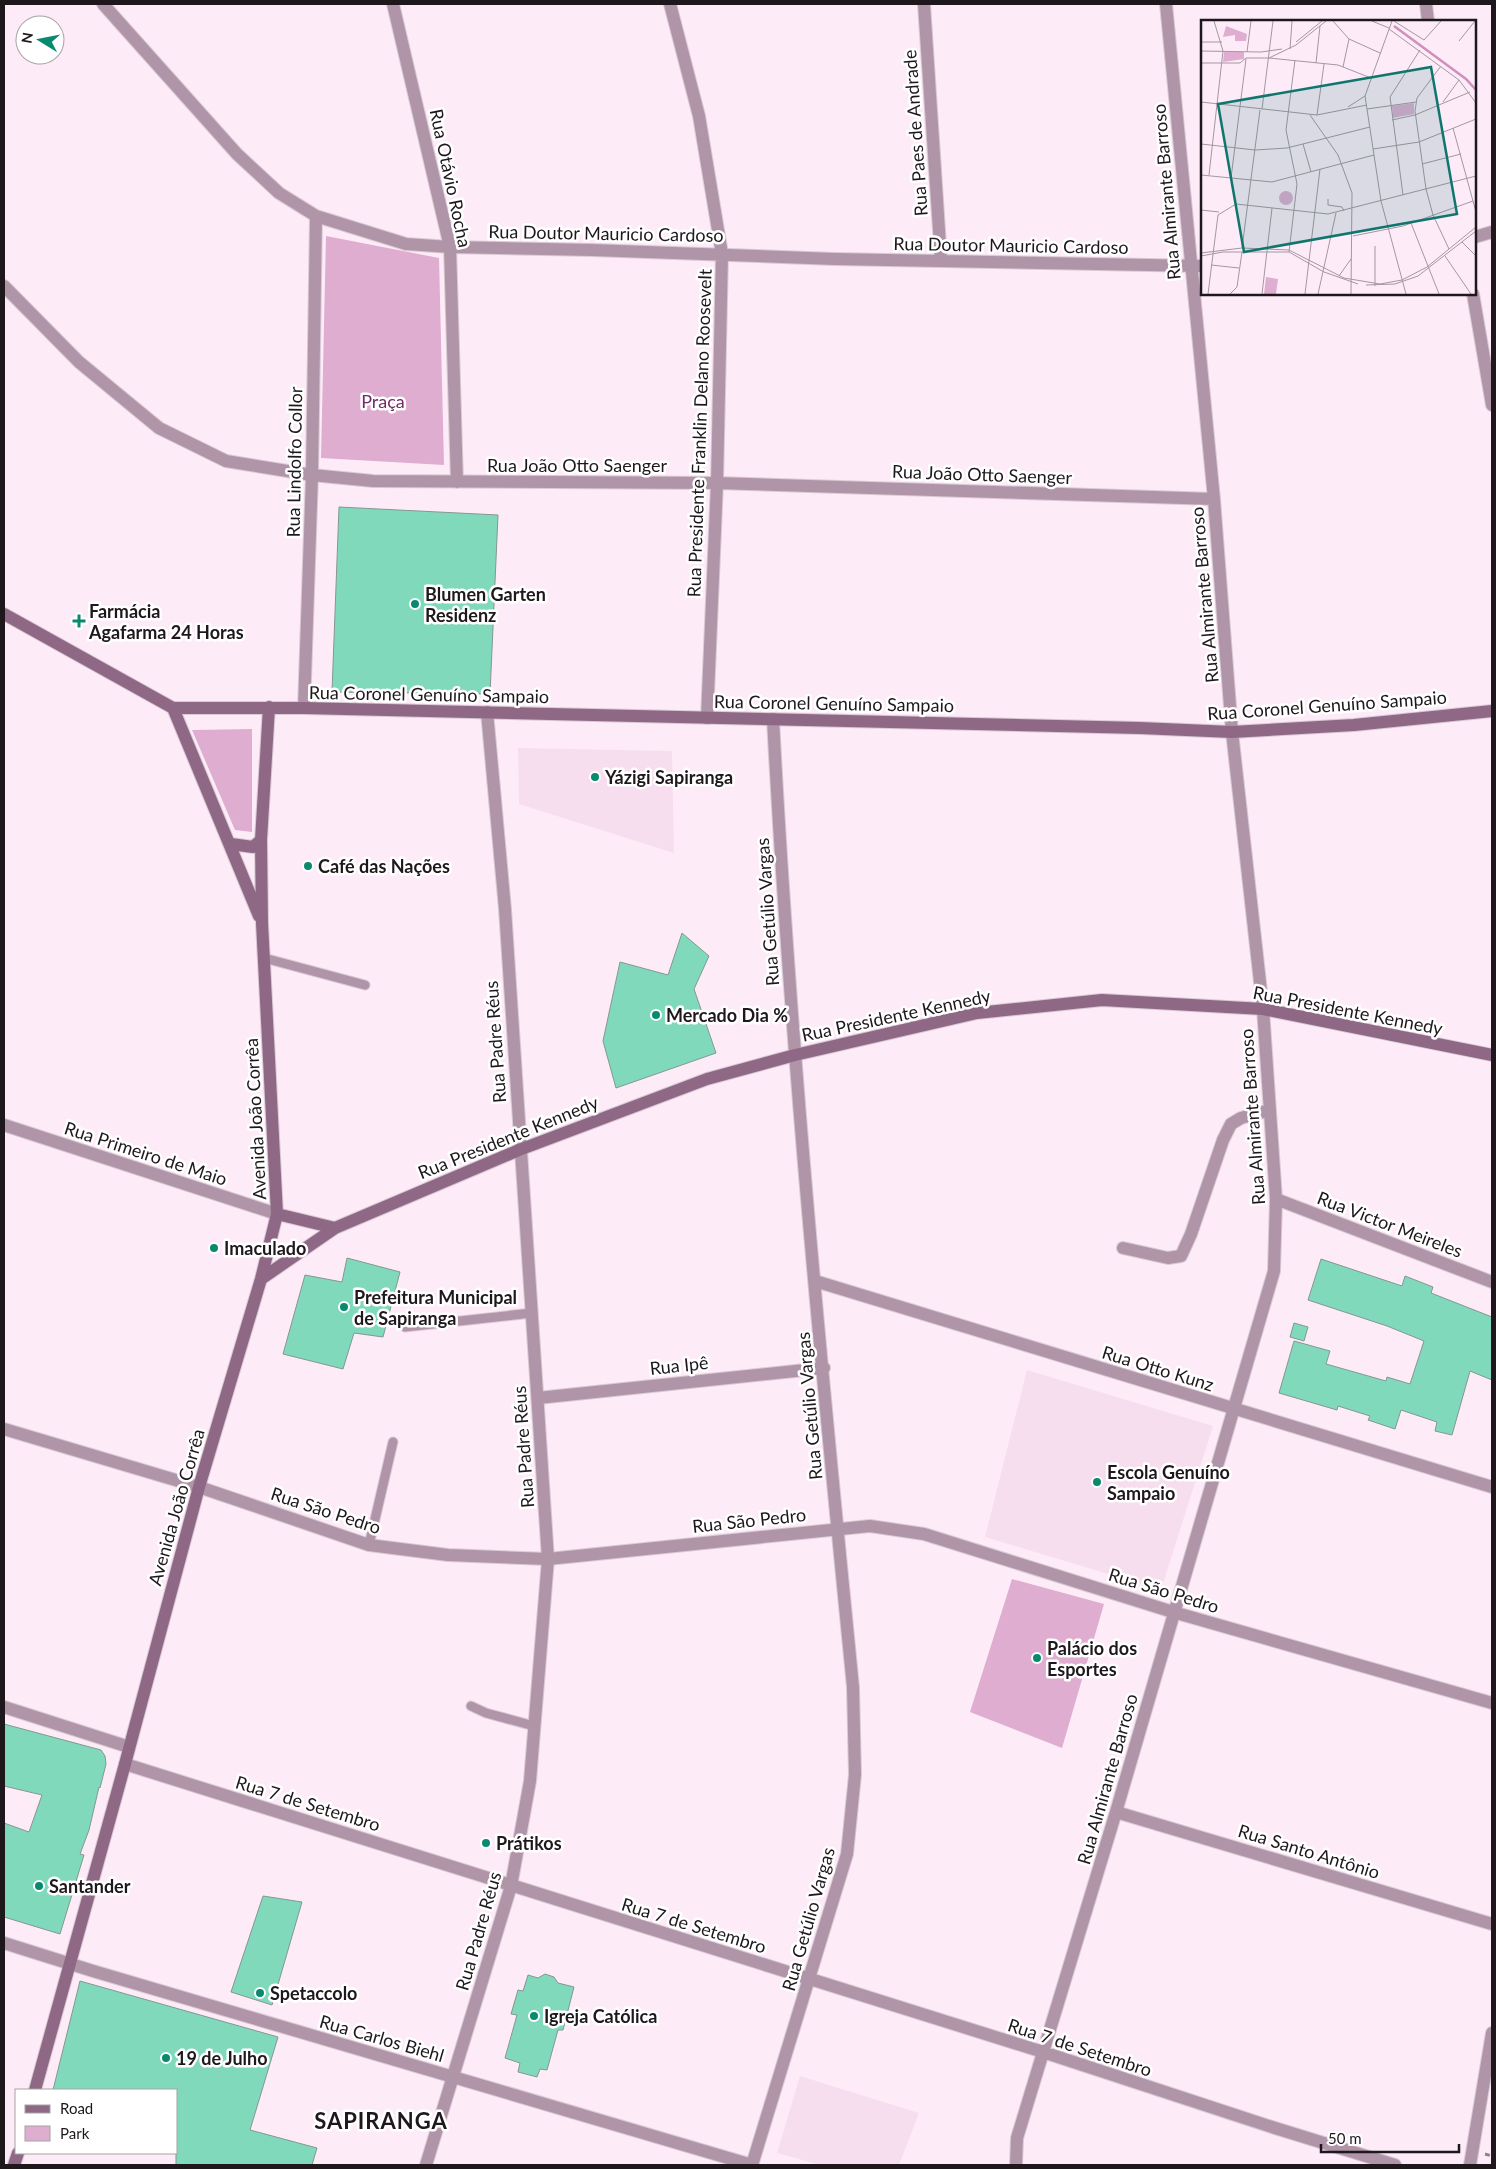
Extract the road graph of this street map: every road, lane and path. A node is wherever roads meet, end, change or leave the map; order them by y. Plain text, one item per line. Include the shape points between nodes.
1 (103, 4) edge
2 (393, 4) edge
3 (670, 4) edge
4 (924, 4) edge
5 (1166, 4) edge
6 (1426, 4) edge
7 (1428, 20) edge
8 (316, 216) junction
9 (1492, 232) edge
10 (1476, 237) edge
11 (450, 247) junction
12 (722, 254) junction
13 (941, 260) junction
14 (1196, 267) edge
15 (4, 286) edge
16 (1473, 295) edge
17 (1492, 406) edge
18 (312, 476) junction
19 (457, 482) junction
20 (717, 483) junction
21 (1214, 499) junction
22 (4, 614) edge
23 (269, 707) junction
24 (173, 708) junction
25 (304, 708) junction
26 (1492, 711) edge
27 (487, 712) junction
28 (707, 718) junction
29 (773, 719) junction
30 (1232, 732) junction
31 (261, 840) junction
32 (231, 844) junction
33 (262, 923) junction
34 (264, 958) junction
35 (365, 985) dead end
36 (1263, 1009) junction
37 (1492, 1055) edge
38 (795, 1056) junction
39 (1270, 1110) junction
40 (4, 1125) edge
41 (520, 1150) junction
42 (1276, 1199) junction
43 (277, 1214) junction
44 (335, 1228) junction
45 (1123, 1248) dead end
46 (261, 1279) junction
47 (815, 1281) junction
48 (1492, 1282) edge
49 (532, 1313) junction
50 (405, 1327) dead end
51 (824, 1368) junction
52 (538, 1398) junction
53 (1234, 1410) junction
54 (4, 1429) edge
55 (393, 1442) dead end
56 (199, 1487) junction
57 (1492, 1487) edge
58 (838, 1528) junction
59 (369, 1545) junction
60 (548, 1559) junction
61 (1173, 1612) junction
62 (1492, 1703) edge
63 (471, 1706) dead end
64 (4, 1707) edge
65 (534, 1726) junction
66 (129, 1747) junction
67 (125, 1764) junction
68 (1116, 1812) junction
69 (511, 1886) junction
70 (1492, 1924) edge
71 (4, 1943) edge
72 (70, 1964) junction
73 (810, 1979) junction
74 (1492, 2033) edge
75 (1043, 2052) junction
76 (453, 2078) junction
77 (35, 2089) edge
78 (426, 2165) edge
79 (752, 2165) edge
80 (1016, 2165) edge
81 (1395, 2165) edge
82 (1470, 2165) edge

1 - 8 street, Rua Doutor Mauricio Cardoso via 237,154 279,193
2 - 11 street, Rua Otávio Rocha
3 - 12 street, Rua Presidente Franklin Delano Roosevelt via 699,116
4 - 13 street, Rua Paes de Andrade
5 - 14 street, Rua Almirante Barroso
6 - 7 street
8 - 11 street, Rua Doutor Mauricio Cardoso via 406,244
8 - 18 street, Rua Lindolfo Collor
9 - 10 street
11 - 12 street, Rua Doutor Mauricio Cardoso
11 - 19 street, Rua Otávio Rocha
12 - 13 street, Rua Doutor Mauricio Cardoso
12 - 20 street, Rua Presidente Franklin Delano Roosevelt
13 - 14 street, Rua Doutor Mauricio Cardoso
14 - 21 street, Rua Almirante Barroso
15 - 18 street, Rua João Otto Saenger via 80,362 159,428 226,461
16 - 17 street
18 - 19 street, Rua João Otto Saenger
18 - 25 street, Rua Lindolfo Collor
19 - 20 street, Rua João Otto Saenger
20 - 21 street, Rua João Otto Saenger
20 - 28 street, Rua Presidente Franklin Delano Roosevelt
21 - 30 street, Rua Almirante Barroso
22 - 24 main road
23 - 24 main road, Rua Coronel Genuíno Sampaio
23 - 25 main road, Rua Coronel Genuíno Sampaio
23 - 31 main road, Avenida João Corrêa
24 - 32 main road, Avenida João Corrêa
25 - 27 main road, Rua Coronel Genuíno Sampaio
26 - 30 main road, Rua Coronel Genuíno Sampaio via 1354,725
27 - 28 main road, Rua Coronel Genuíno Sampaio
27 - 41 street, Rua Padre Réus via 505,909
28 - 29 main road, Rua Coronel Genuíno Sampaio
29 - 30 main road, Rua Coronel Genuíno Sampaio
29 - 38 street, Rua Getúlio Vargas
30 - 36 street, Rua Almirante Barroso
31 - 32 main road via 253,847
31 - 33 main road, Avenida João Corrêa
32 - 33 main road, Avenida João Corrêa
33 - 34 main road, Avenida João Corrêa
34 - 35 lane
34 - 43 main road, Avenida João Corrêa
36 - 37 main road, Rua Presidente Kennedy
36 - 38 main road, Rua Presidente Kennedy via 1102,1000 977,1013
36 - 39 street, Rua Almirante Barroso
38 - 41 main road, Rua Presidente Kennedy via 707,1079
38 - 47 street, Rua Getúlio Vargas
39 - 42 street, Rua Almirante Barroso
39 - 45 street via 1231,1124 1181,1256 1168,1258
40 - 43 street, Rua Primeiro de Maio
41 - 44 main road, Rua Presidente Kennedy
41 - 49 street, Rua Padre Réus
42 - 48 street, Rua Victor Meireles
42 - 53 street, Rua Almirante Barroso via 1274,1271
43 - 44 main road
43 - 46 main road, Avenida João Corrêa
44 - 46 main road, Rua Presidente Kennedy
46 - 56 main road, Avenida João Corrêa
47 - 51 street, Rua Getúlio Vargas
47 - 53 street, Rua Otto Kunz
49 - 50 lane
49 - 52 street, Rua Padre Réus
51 - 52 street, Rua Ipê
51 - 58 street, Rua Getúlio Vargas
52 - 60 street, Rua Padre Réus
53 - 57 street, Rua Otto Kunz
53 - 61 street, Rua Almirante Barroso
54 - 56 street, Rua São Pedro
55 - 59 lane
56 - 59 street, Rua São Pedro
56 - 66 main road, Avenida João Corrêa
58 - 60 street, Rua São Pedro
58 - 61 street, Rua São Pedro via 870,1526 924,1534
58 - 73 street, Rua Getúlio Vargas via 854,1687 855,1774 847,1854
59 - 60 street, Rua São Pedro via 448,1555
60 - 65 street, Rua Padre Réus
61 - 62 street, Rua São Pedro
61 - 68 street, Rua Almirante Barroso
63 - 65 lane
64 - 66 street
65 - 69 street, Rua Padre Réus via 530,1781
66 - 67 main road, Avenida João Corrêa
67 - 69 street, Rua 7 de Setembro
67 - 72 main road, Avenida João Corrêa
68 - 70 street, Rua Santo Antônio
68 - 75 street, Rua Almirante Barroso
69 - 73 street, Rua 7 de Setembro
69 - 76 street, Rua Padre Réus
71 - 72 street, Rua Carlos Biehl
72 - 76 street, Rua Carlos Biehl
72 - 77 main road, Avenida João Corrêa
73 - 75 street, Rua 7 de Setembro
73 - 79 street, Rua Getúlio Vargas
74 - 82 street
75 - 80 street, Rua Almirante Barroso via 1017,2138
75 - 81 street, Rua 7 de Setembro
76 - 78 street, Rua Padre Réus
76 - 79 street, Rua Carlos Biehl

